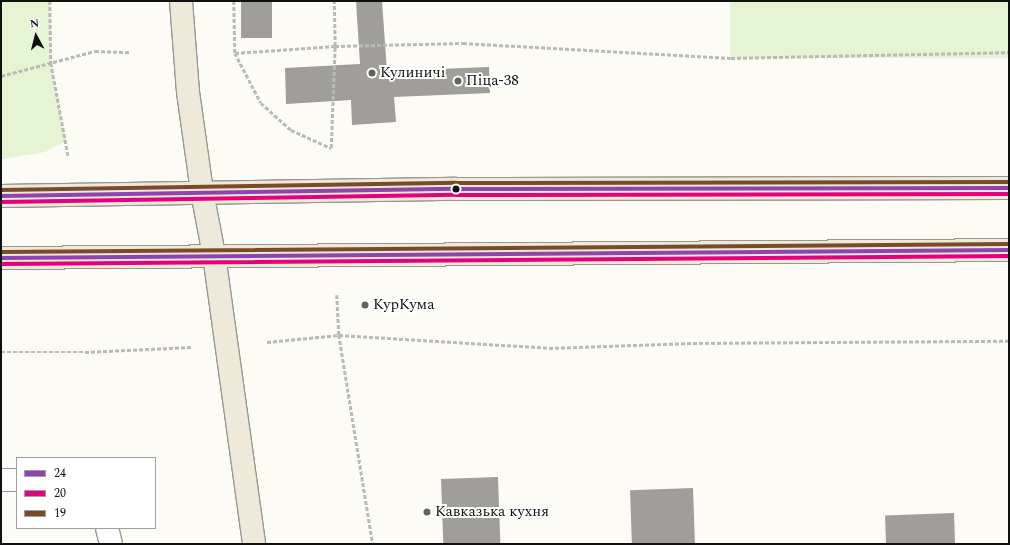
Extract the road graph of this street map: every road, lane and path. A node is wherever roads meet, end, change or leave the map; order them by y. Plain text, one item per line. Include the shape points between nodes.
1 (50, 1) edge
2 (181, 1) edge
3 (234, 1) edge
4 (334, 1) edge
5 (335, 46) junction
6 (130, 52) dead end
7 (1009, 52) edge
8 (235, 53) junction
9 (51, 63) junction
10 (1, 76) edge
11 (68, 155) dead end
12 (1009, 188) edge
13 (202, 192) junction
14 (1, 196) edge
15 (1009, 250) edge
16 (214, 255) junction
17 (1, 258) edge
18 (337, 295) dead end
19 (339, 335) junction
20 (1009, 341) edge
21 (267, 342) dead end
22 (191, 347) dead end
23 (1, 352) edge
24 (1, 480) edge
25 (16, 480) edge
26 (107, 529) edge
27 (111, 544) edge
28 (254, 544) edge
29 (373, 544) edge

1 - 9 path
2 - 13 main road via 188,92
3 - 8 path
4 - 5 path
5 - 7 path via 463,43 731,58
5 - 8 path
5 - 8 path via 331,148 291,130 261,103
6 - 9 path via 95,51
9 - 10 path
9 - 11 path
12 - 13 main road
13 - 14 main road
13 - 16 main road
15 - 16 main road
16 - 17 main road
16 - 28 main road
18 - 19 path
19 - 20 path via 549,348 692,342
19 - 21 path
19 - 29 path
22 - 23 path via 85,352
24 - 25 lane
26 - 27 lane

